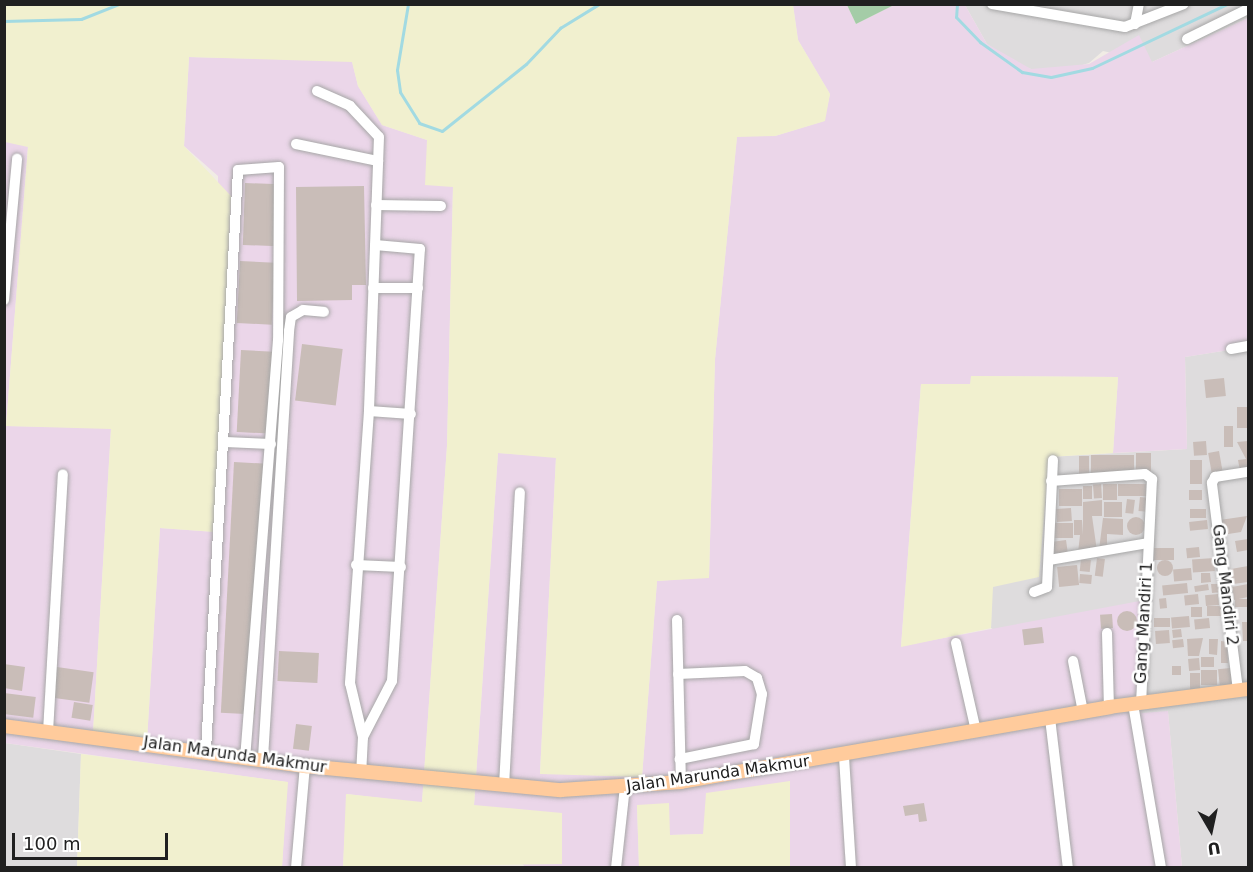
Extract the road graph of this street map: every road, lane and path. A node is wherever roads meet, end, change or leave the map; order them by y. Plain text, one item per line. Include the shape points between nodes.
1 (992, 4) edge
2 (1139, 4) edge
3 (1184, 4) edge
4 (1248, 9) edge
5 (1135, 24) junction
6 (1187, 39) dead end
7 (317, 91) dead end
8 (296, 144) dead end
9 (17, 159) dead end
10 (378, 161) junction
11 (376, 205) junction
12 (441, 206) dead end
13 (375, 245) junction
14 (374, 288) junction
15 (418, 288) junction
16 (4, 300) edge
17 (324, 312) dead end
18 (1248, 346) edge
19 (1231, 349) dead end
20 (369, 411) junction
21 (411, 414) junction
22 (225, 442) junction
23 (271, 444) junction
24 (1053, 460) dead end
25 (1248, 472) edge
26 (63, 474) dead end
27 (1051, 481) junction
28 (520, 492) dead end
29 (1148, 543) junction
30 (1049, 561) junction
31 (356, 565) junction
32 (401, 567) junction
33 (1034, 592) dead end
34 (677, 620) dead end
35 (1107, 633) dead end
36 (956, 643) dead end
37 (1073, 661) dead end
38 (678, 674) junction
39 (1243, 690) edge
40 (1137, 703) junction
41 (1109, 707) junction
42 (1083, 712) junction
43 (1050, 718) junction
44 (4, 726) edge
45 (976, 731) junction
46 (48, 732) junction
47 (363, 737) junction
48 (206, 750) junction
49 (245, 756) junction
50 (844, 756) junction
51 (263, 758) junction
52 (680, 759) junction
53 (305, 766) junction
54 (361, 770) junction
55 (681, 782) junction
56 (504, 786) junction
57 (625, 787) junction
58 (296, 867) edge
59 (616, 867) edge
60 (851, 867) edge
61 (1068, 867) edge
62 (1161, 867) edge

1 - 5 street via 1125,27
2 - 5 street
3 - 5 street
4 - 6 street
7 - 10 street via 350,106 377,129
8 - 10 street
9 - 16 street
10 - 11 street
11 - 12 street
11 - 13 street
13 - 14 street
13 - 15 street via 419,247
14 - 15 street
14 - 20 street
15 - 21 street
17 - 51 street via 303,310 290,324
18 - 19 street
20 - 21 street
20 - 31 street
21 - 32 street
22 - 23 street
22 - 23 street via 238,170 279,167 283,177
22 - 48 street
23 - 49 street
24 - 27 street
25 - 39 street, Gang Mandiri 2 via 1213,479
26 - 46 street
27 - 29 street, Gang Mandiri 1 via 1149,474
27 - 30 street
28 - 56 street
29 - 30 street
29 - 40 street, Gang Mandiri 1
30 - 33 street via 1046,589
31 - 32 street
31 - 47 street via 350,683
32 - 47 street via 392,681
34 - 38 street
35 - 41 street
36 - 45 street
37 - 42 street
38 - 52 street
38 - 52 street via 745,671 757,678 762,694 759,738 754,744
39 - 40 main road, Jalan Marunda Makmur
40 - 41 main road, Jalan Marunda Makmur
40 - 62 street, Gang Mandiri 1
41 - 42 main road, Jalan Marunda Makmur
42 - 43 main road, Jalan Marunda Makmur
43 - 45 main road, Jalan Marunda Makmur
43 - 61 street
44 - 46 main road, Jalan Marunda Makmur
45 - 50 main road, Jalan Marunda Makmur
46 - 48 main road, Jalan Marunda Makmur
47 - 54 street
48 - 49 main road, Jalan Marunda Makmur
49 - 51 main road, Jalan Marunda Makmur
50 - 55 main road, Jalan Marunda Makmur
50 - 60 street
51 - 53 main road, Jalan Marunda Makmur
52 - 55 street
53 - 54 main road, Jalan Marunda Makmur
53 - 58 street
54 - 56 main road, Jalan Marunda Makmur
55 - 57 main road, Jalan Marunda Makmur
56 - 57 main road, Jalan Marunda Makmur
57 - 59 street

